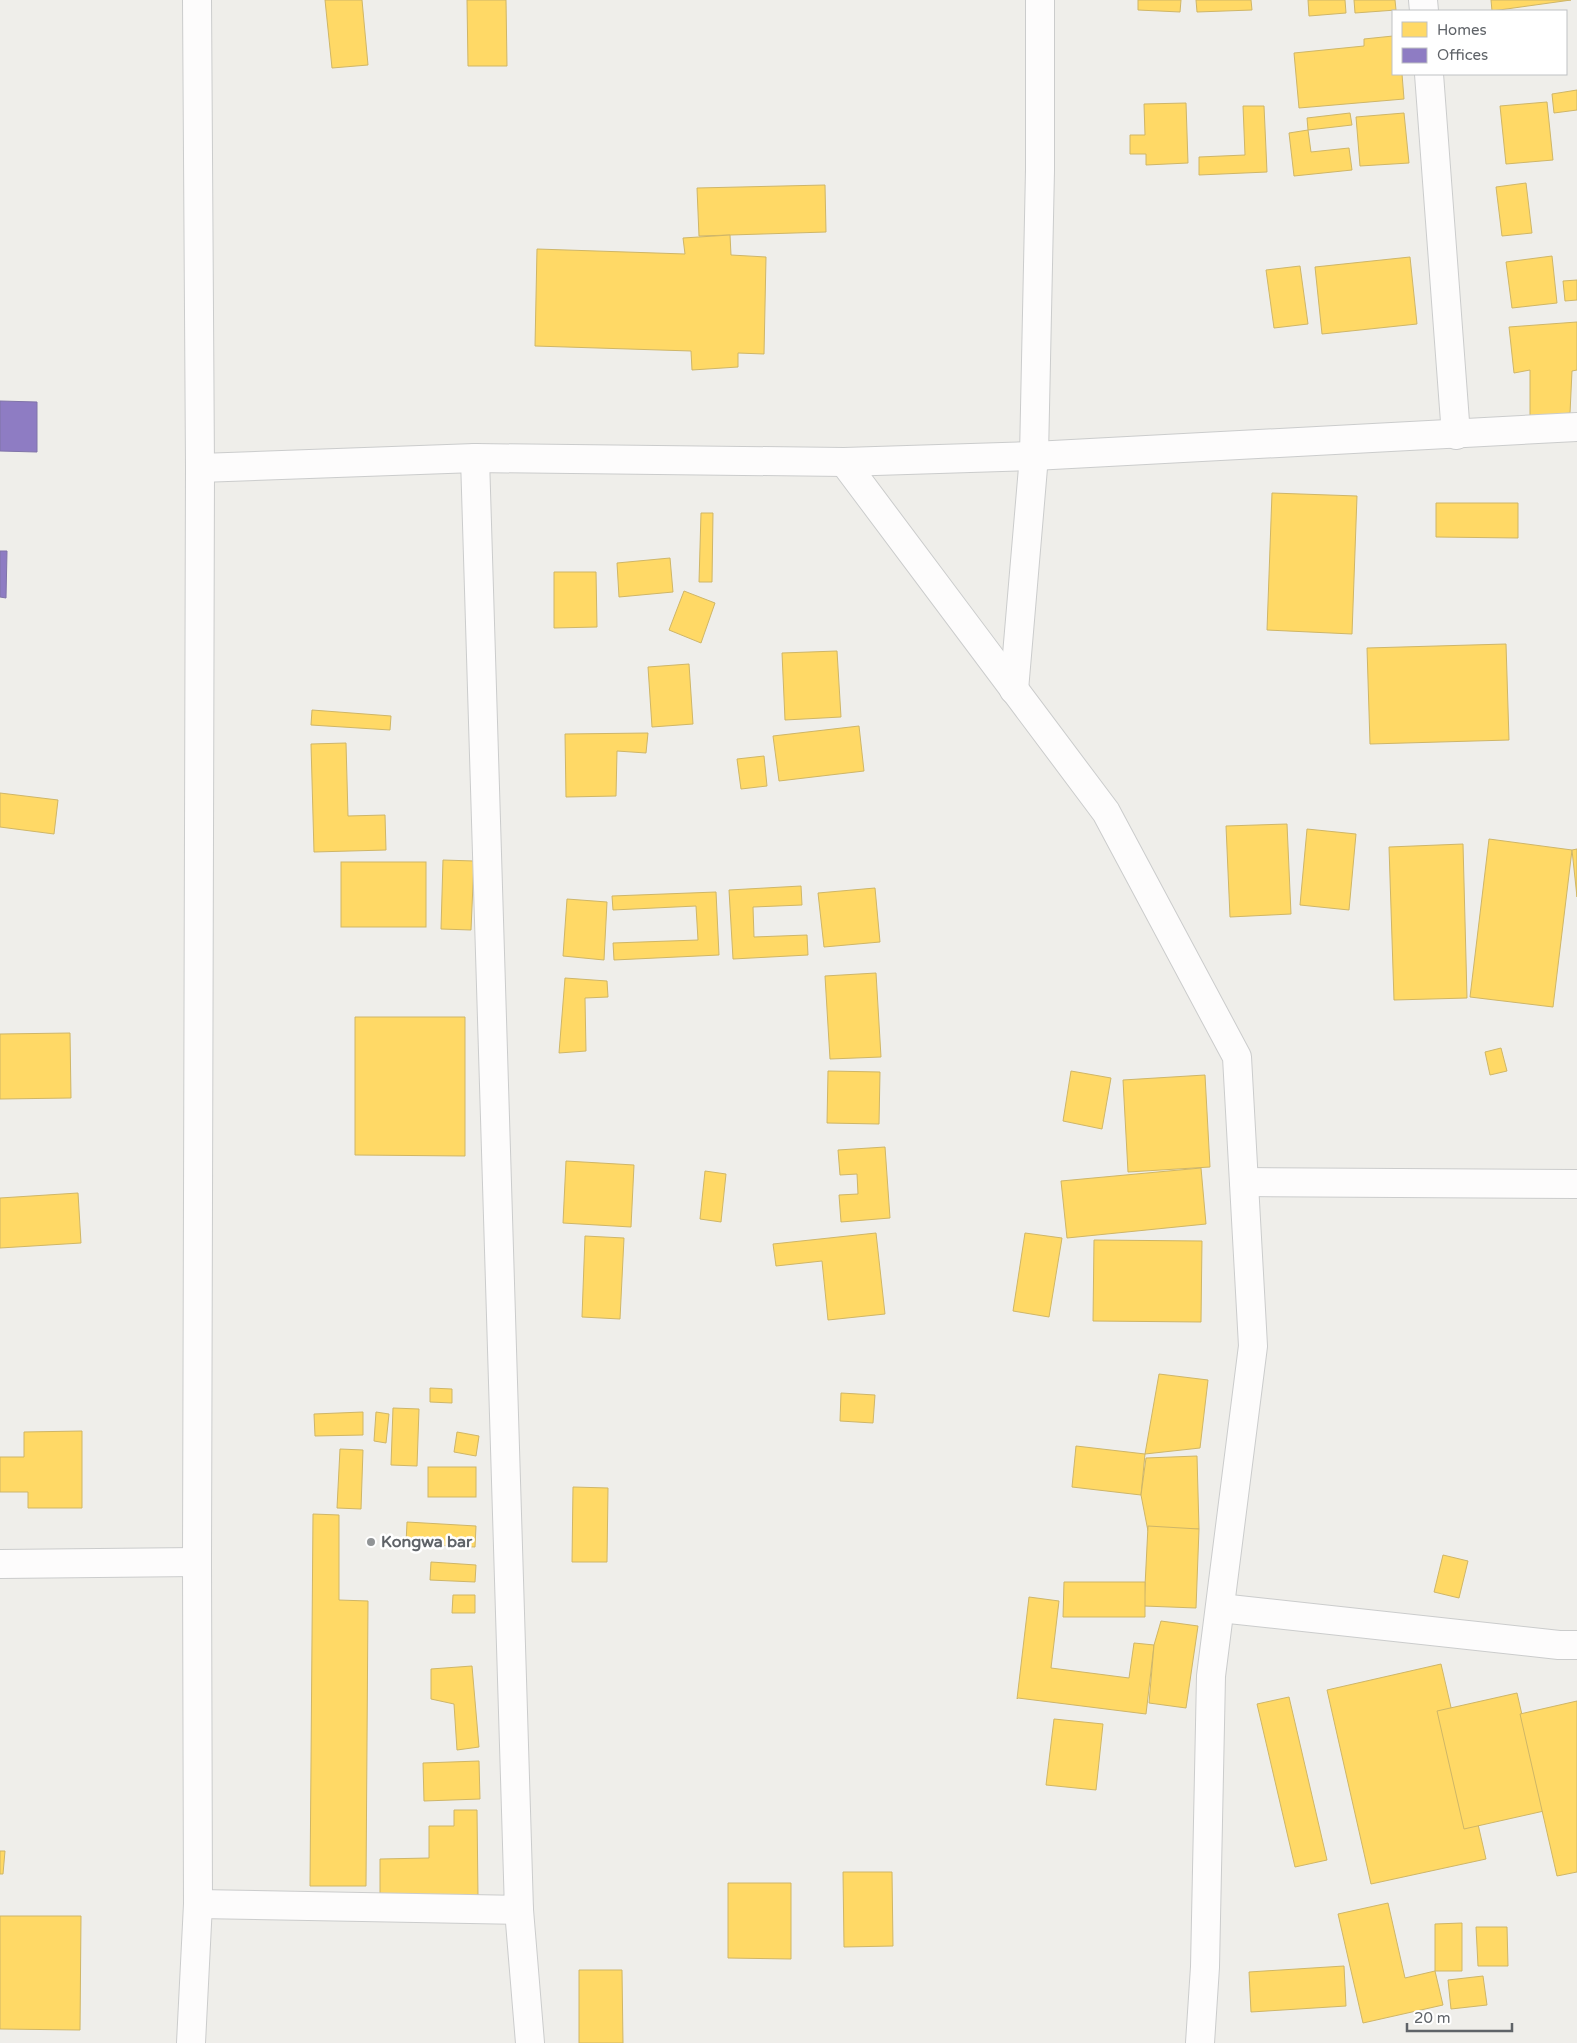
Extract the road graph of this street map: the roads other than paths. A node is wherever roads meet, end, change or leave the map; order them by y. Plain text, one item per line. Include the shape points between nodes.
1 (197, 0) edge
2 (1040, 0) edge
3 (1429, 75) edge
4 (1577, 427) edge
5 (1456, 434) junction
6 (1034, 456) junction
7 (475, 458) junction
8 (844, 462) junction
9 (200, 468) junction
10 (1014, 690) junction
11 (1244, 1182) junction
12 (1577, 1184) edge
13 (197, 1562) junction
14 (0, 1564) edge
15 (1220, 1608) junction
16 (1577, 1645) edge
17 (198, 1904) junction
18 (519, 1910) junction
19 (192, 2043) edge
20 (530, 2043) edge
21 (1200, 2043) edge

1 - 9 street
2 - 6 street
3 - 5 street
4 - 5 street
5 - 6 street
6 - 8 street
6 - 10 street
7 - 8 street
7 - 9 street
7 - 18 street
8 - 10 street
9 - 13 street
10 - 11 street via 1106,812 1237,1057
11 - 12 street
11 - 15 street via 1253,1346
13 - 14 street
13 - 17 street
15 - 16 street
15 - 21 street via 1211,1676 1205,1966
17 - 18 street
17 - 19 street
18 - 20 street

